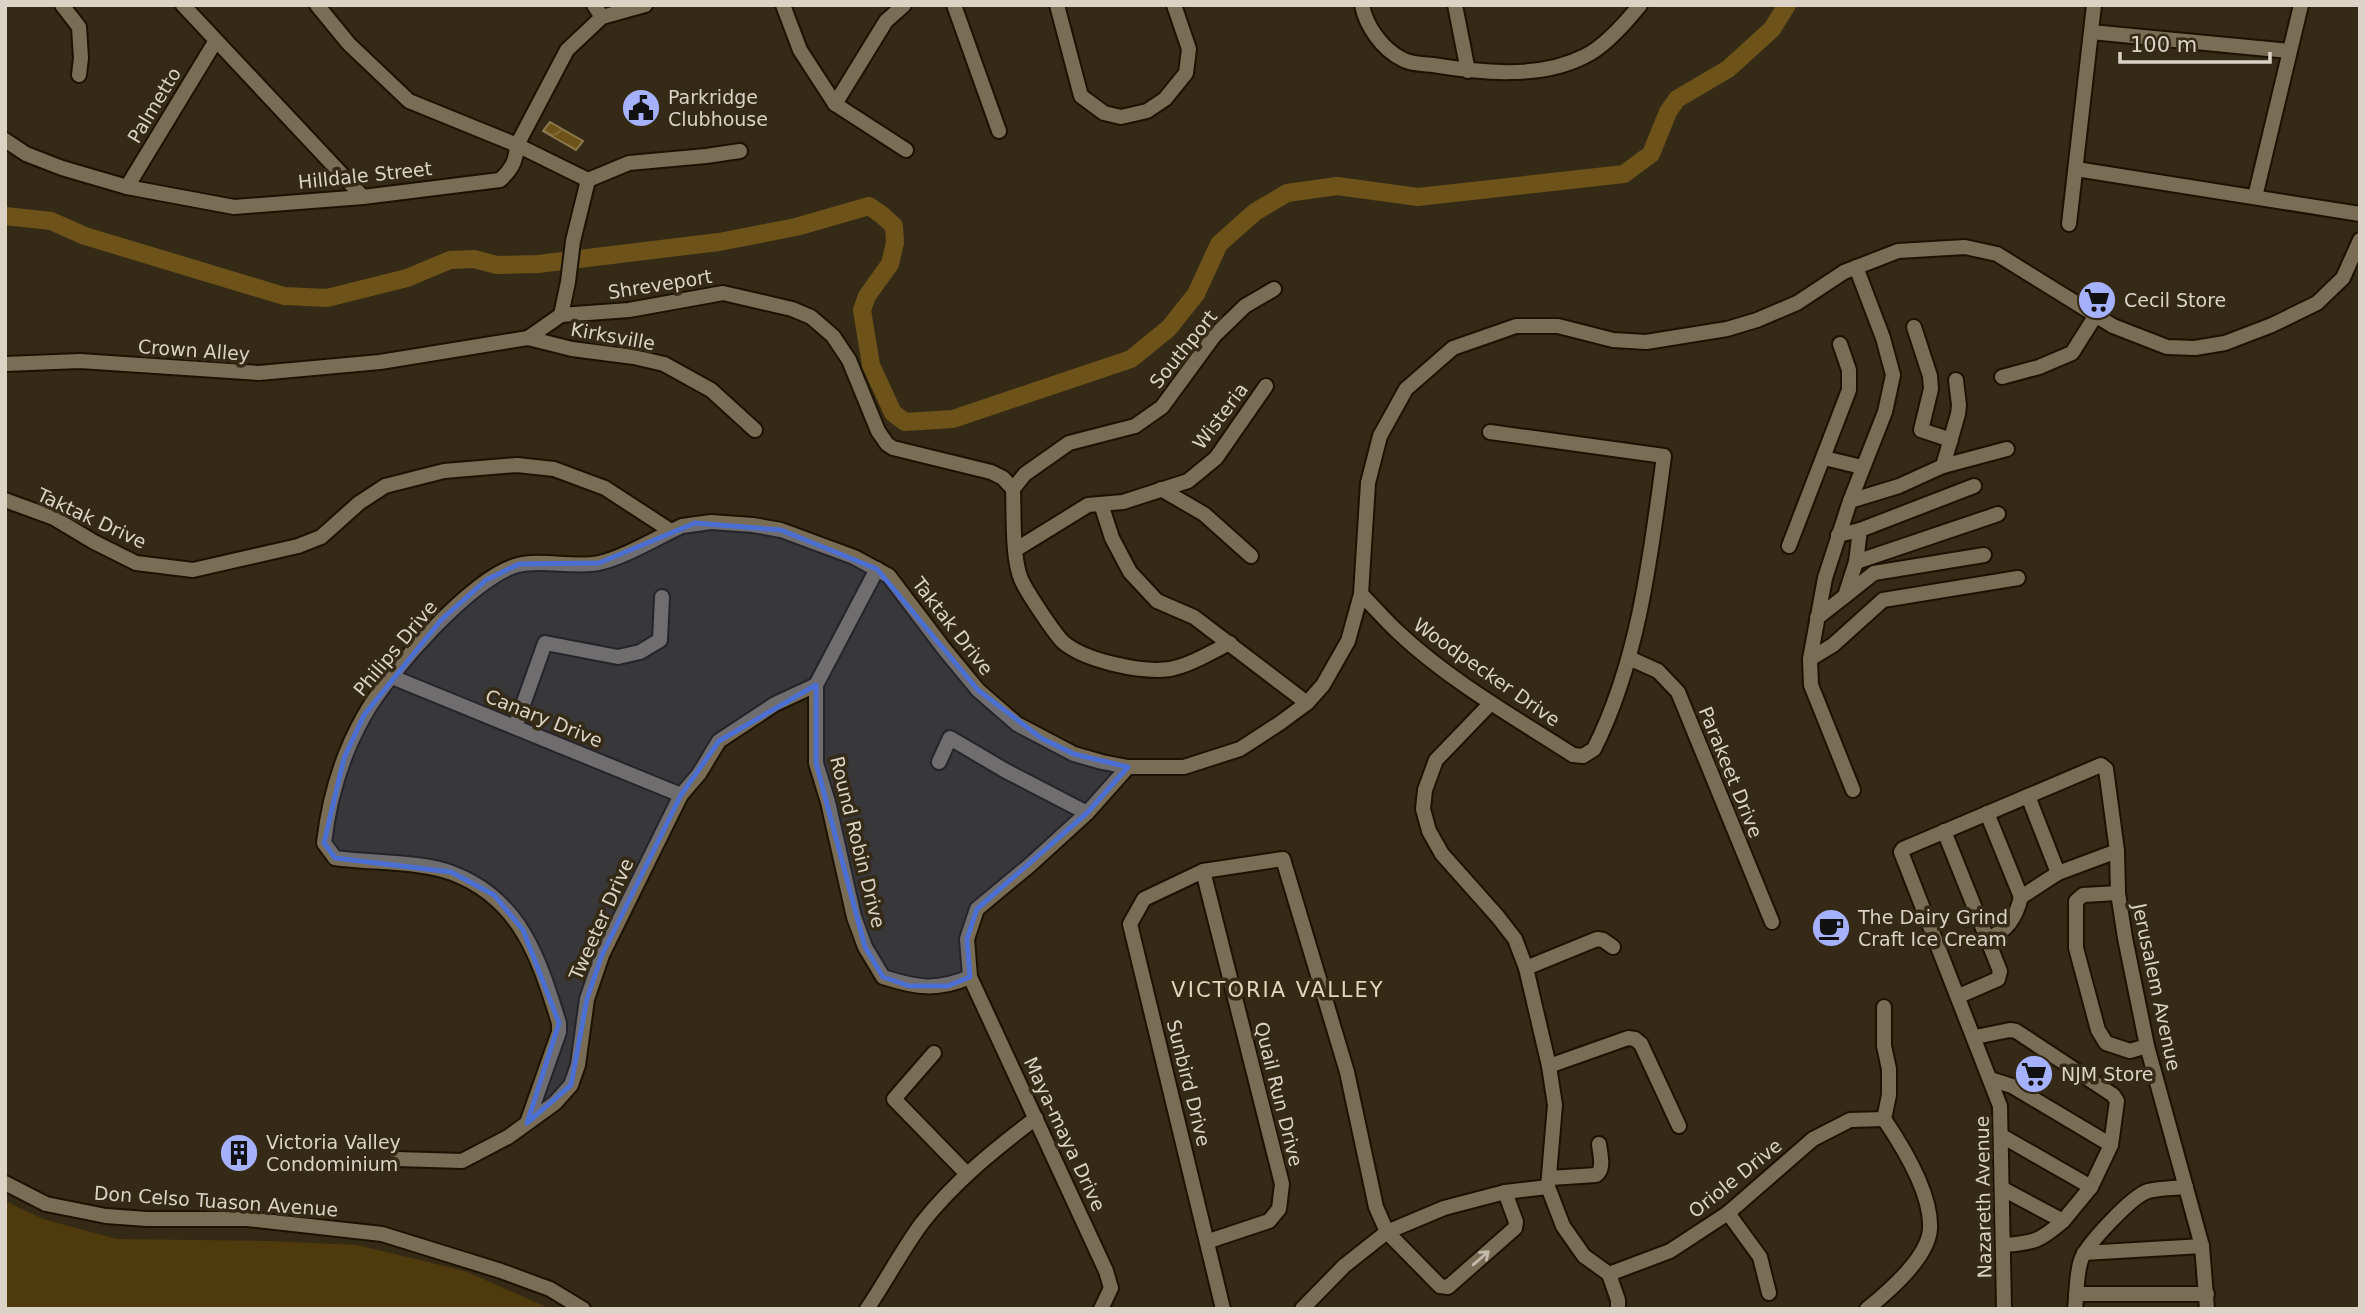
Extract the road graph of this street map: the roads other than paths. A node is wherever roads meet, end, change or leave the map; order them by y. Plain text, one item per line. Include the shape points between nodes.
1 (62, 5) edge
2 (183, 5) edge
3 (317, 5) edge
4 (645, 5) edge
5 (783, 5) edge
6 (904, 5) edge
7 (954, 5) edge
8 (1057, 5) edge
9 (1174, 5) edge
10 (1362, 5) edge
11 (1455, 5) edge
12 (1640, 5) edge
13 (2094, 5) edge
14 (2301, 5) edge
15 (598, 11) edge
16 (2091, 32) junction
17 (215, 42) junction
18 (2289, 51) junction
19 (1468, 71) junction
20 (79, 75) dead end
21 (835, 104) junction
22 (999, 131) dead end
23 (5, 139) edge
24 (517, 145) junction
25 (740, 150) dead end
26 (906, 150) dead end
27 (2076, 169) junction
28 (588, 180) junction
29 (127, 187) junction
30 (363, 197) junction
31 (2255, 197) junction
32 (2360, 214) edge
33 (2069, 224) dead end
34 (2360, 240) edge
35 (1856, 267) junction
36 (1274, 289) dead end
37 (561, 315) junction
38 (2096, 315) junction
39 (1914, 327) dead end
40 (528, 338) junction
41 (1840, 344) dead end
42 (5, 364) edge
43 (2002, 377) dead end
44 (1955, 380) dead end
45 (1266, 386) dead end
46 (755, 430) dead end
47 (1490, 432) dead end
48 (1951, 440) junction
49 (2007, 449) dead end
50 (1824, 458) junction
51 (1943, 466) junction
52 (1862, 467) junction
53 (1974, 486) dead end
54 (1013, 489) junction
55 (1161, 489) junction
56 (5, 500) edge
57 (1850, 501) junction
58 (1101, 504) junction
59 (1998, 514) dead end
60 (1860, 530) junction
61 (671, 531) junction
62 (1838, 535) junction
63 (1789, 545) dead end
64 (1015, 550) junction
65 (1984, 555) dead end
66 (1251, 556) dead end
67 (1856, 562) junction
68 (877, 569) junction
69 (2018, 578) dead end
70 (1361, 594) junction
71 (1845, 596) junction
72 (662, 597) dead end
73 (1817, 618) junction
74 (1230, 643) junction
75 (1629, 658) junction
76 (1810, 659) junction
77 (392, 677) junction
78 (816, 685) junction
79 (780, 701) junction
80 (1307, 703) junction
81 (1491, 703) junction
82 (816, 711) junction
83 (515, 727) junction
84 (939, 762) dead end
85 (1128, 767) junction
86 (1853, 790) dead end
87 (681, 795) junction
88 (2028, 796) junction
89 (1087, 813) junction
90 (1987, 813) junction
91 (1944, 831) junction
92 (2117, 851) junction
93 (1901, 852) joint
94 (1203, 871) junction
95 (2058, 873) junction
96 (2118, 893) junction
97 (2021, 897) junction
98 (1772, 922) dead end
99 (1987, 939) junction
100 (1613, 947) dead end
101 (1525, 968) junction
102 (970, 977) junction
103 (1959, 996) junction
104 (1884, 1007) dead end
105 (1975, 1037) junction
106 (2147, 1046) junction
107 (934, 1054) dead end
108 (1549, 1066) junction
109 (1990, 1079) junction
110 (1036, 1118) junction
111 (1884, 1119) junction
112 (527, 1123) junction
113 (1679, 1126) dead end
114 (2002, 1136) junction
115 (1599, 1144) dead end
116 (2111, 1144) junction
117 (397, 1159) dead end
118 (967, 1174) junction
119 (1549, 1182) junction
120 (5, 1183) edge
121 (2186, 1186) junction
122 (2091, 1187) junction
123 (2003, 1189) junction
124 (1505, 1192) junction
125 (1728, 1213) junction
126 (2063, 1220) junction
127 (1387, 1232) junction
128 (1209, 1241) junction
129 (2004, 1245) junction
130 (2202, 1246) junction
131 (2084, 1253) junction
132 (1609, 1274) junction
133 (1769, 1293) dead end
134 (2207, 1294) junction
135 (2076, 1301) edge
136 (1308, 1307) edge
137 (583, 1309) edge
138 (867, 1309) edge
139 (1101, 1309) edge
140 (1223, 1309) edge
141 (1618, 1309) edge
142 (1867, 1309) edge
143 (2004, 1309) edge
144 (2207, 1309) edge

1 - 20 street via 79,27
2 - 17 street
3 - 24 street via 349,44 409,101
4 - 15 street, Hilldale Street
5 - 21 street via 800,50
6 - 21 street via 886,21
7 - 22 street
8 - 9 street via 1081,96 1104,113 1121,117 1147,111 1165,99 1186,73 1189,49
10 - 19 street via 1365,20 1379,39 1403,60
11 - 19 street
12 - 19 street via 1588,55 1561,66
13 - 16 street
14 - 18 street
15 - 24 street, Hilldale Street via 567,50
16 - 18 street
16 - 27 street
17 - 29 street, Palmetto
17 - 30 street
18 - 31 street
21 - 26 street
23 - 29 street, Hilldale Street via 62,169
24 - 28 street
24 - 30 street, Hilldale Street via 516,160 500,180
25 - 28 street via 629,163
27 - 31 street
27 - 33 street
28 - 37 street
29 - 30 street, Hilldale Street via 234,207
31 - 32 street
34 - 38 street, Taktak Drive via 2343,278 2317,303 2225,343 2167,347
35 - 38 street, Taktak Drive via 1898,251 1965,247 1997,254
35 - 52 street via 1893,375 1885,412
35 - 70 street, Taktak Drive via 1797,303 1727,329 1646,342 1613,340 1559,326 1516,326 1453,348 1406,389 1380,436 1368,483
36 - 54 street, Southport via 1245,306 1214,335 1162,407 1135,426 1069,443 1025,474
37 - 40 street
37 - 54 street, Shreveport via 629,310 723,293 792,309 811,317 833,336 849,359 887,444 991,472
38 - 43 street via 2072,353
39 - 48 street via 1931,389 1921,430
40 - 42 street, Crown Alley via 380,362 259,373 80,361
40 - 46 street, Kirksville via 664,364 711,390
41 - 50 street via 1849,370 1849,390
44 - 48 street via 1959,405
45 - 55 street, Wisteria via 1216,458 1188,481
47 - 75 street via 1664,456
48 - 51 street
49 - 51 street
50 - 52 street
50 - 63 street
51 - 57 street
52 - 57 street
53 - 60 street
54 - 64 street
55 - 58 street, Wisteria
55 - 66 street via 1204,514
56 - 61 street, Taktak Drive via 54,518 136,563 193,570 298,547 321,537 385,486 444,471 505,466 554,469 605,488
57 - 62 street
58 - 64 street, Wisteria via 1088,505
58 - 74 street via 1130,572 1157,601 1194,618
59 - 67 street
60 - 62 street
60 - 67 street
61 - 68 street, Taktak Drive via 695,523 781,530 828,545
61 - 77 street, Philips Drive via 599,563 519,564 486,580 441,620
62 - 73 street
64 - 74 street via 1021,579 1062,641 1091,658 1132,667 1171,668
65 - 71 street via 1874,573
67 - 71 street
68 - 78 street, Round Robin Drive
68 - 85 street, Taktak Drive via 889,576 978,690 1017,724 1074,754
69 - 76 street via 1883,600 1833,645
70 - 80 street, Taktak Drive via 1348,641
70 - 81 street, Woodpecker Drive via 1399,634
71 - 73 street
72 - 83 street via 660,640 640,652 618,657 544,643
73 - 76 street
74 - 80 street
75 - 81 street, Woodpecker Drive via 1598,742 1589,753 1573,755
75 - 98 street, Parakeet Drive via 1658,671 1678,692
76 - 86 street via 1811,685
77 - 83 street, Canary Drive
77 - 112 street, Philips Drive via 364,715 344,758 327,814 324,843 335,858 451,872 494,895 523,930 559,1023
78 - 79 street, Tweeter Drive
78 - 82 street, Round Robin Drive
79 - 82 street via 800,702
79 - 87 street, Tweeter Drive via 719,741
80 - 85 street, Taktak Drive via 1240,749 1184,767
81 - 101 street via 1436,760 1423,809 1442,854 1515,939
82 - 102 street, Round Robin Drive via 816,763 865,947 883,977 909,986 948,986
83 - 87 street, Canary Drive
84 - 89 street via 950,738
85 - 89 street
87 - 112 street, Tweeter Drive via 602,955 587,999 571,1085
88 - 90 street, Jerusalem Avenue
88 - 92 street, Jerusalem Avenue via 2105,766
88 - 95 street
89 - 102 street via 977,909 967,940
90 - 91 street, Jerusalem Avenue
90 - 97 street
91 - 93 street, Jerusalem Avenue
91 - 99 street
92 - 95 street
92 - 96 street, Jerusalem Avenue
93 - 103 street, Nazareth Avenue
94 - 127 street, Sunbird Drive via 1283,859 1347,1072 1376,1207
94 - 128 street, Sunbird Drive via 1144,899 1130,924
94 - 128 street, Quail Run Drive via 1282,1184 1279,1209 1269,1221
95 - 97 street
96 - 106 street, Jerusalem Avenue
96 - 106 street via 2078,898 2076,948 2098,1030 2106,1043 2130,1051
97 - 99 street via 2008,926
99 - 103 street via 2000,976
100 - 101 street via 1597,939
101 - 108 street
102 - 110 street, Maya-maya Drive
103 - 105 street, Nazareth Avenue
104 - 111 street via 1889,1095
105 - 109 street, Nazareth Avenue
105 - 116 street via 2016,1031 2113,1095 2117,1101
106 - 121 street, Jerusalem Avenue
107 - 118 street via 894,1099
108 - 113 street via 1635,1039
108 - 119 street via 1555,1105
109 - 114 street, Nazareth Avenue via 2000,1106
109 - 116 street via 2012,1086
110 - 118 street
110 - 139 street, Maya-maya Drive via 1106,1271 1111,1288
111 - 125 street, Oriole Drive via 1850,1120 1813,1139
111 - 142 street via 1913,1167 1925,1197 1930,1229 1922,1253
112 - 117 street, Tweeter Drive via 462,1161
114 - 122 street
114 - 123 street, Nazareth Avenue
115 - 119 street via 1600,1172
116 - 122 street
118 - 138 street via 920,1226
119 - 124 street
119 - 132 street via 1563,1226 1584,1256
120 - 137 street, Don Celso Tuason Avenue via 46,1204 106,1216 247,1219 382,1234 550,1289
121 - 130 street, Jerusalem Avenue
121 - 131 street via 2146,1191 2123,1209
122 - 126 street
123 - 126 street
123 - 129 street, Nazareth Avenue
124 - 127 street via 1444,1208
127 -> 124 street via 1440,1286 1448,1287 1515,1228
125 - 132 street, Oriole Drive via 1670,1251
125 - 133 street via 1760,1257
126 - 129 street via 2045,1237
127 - 136 street via 1344,1266
128 - 140 street, Sunbird Drive
129 - 143 street, Nazareth Avenue
130 - 131 street
130 - 134 street, Jerusalem Avenue
131 - 135 street
132 - 141 street
134 - 135 street
134 - 144 street, Jerusalem Avenue

